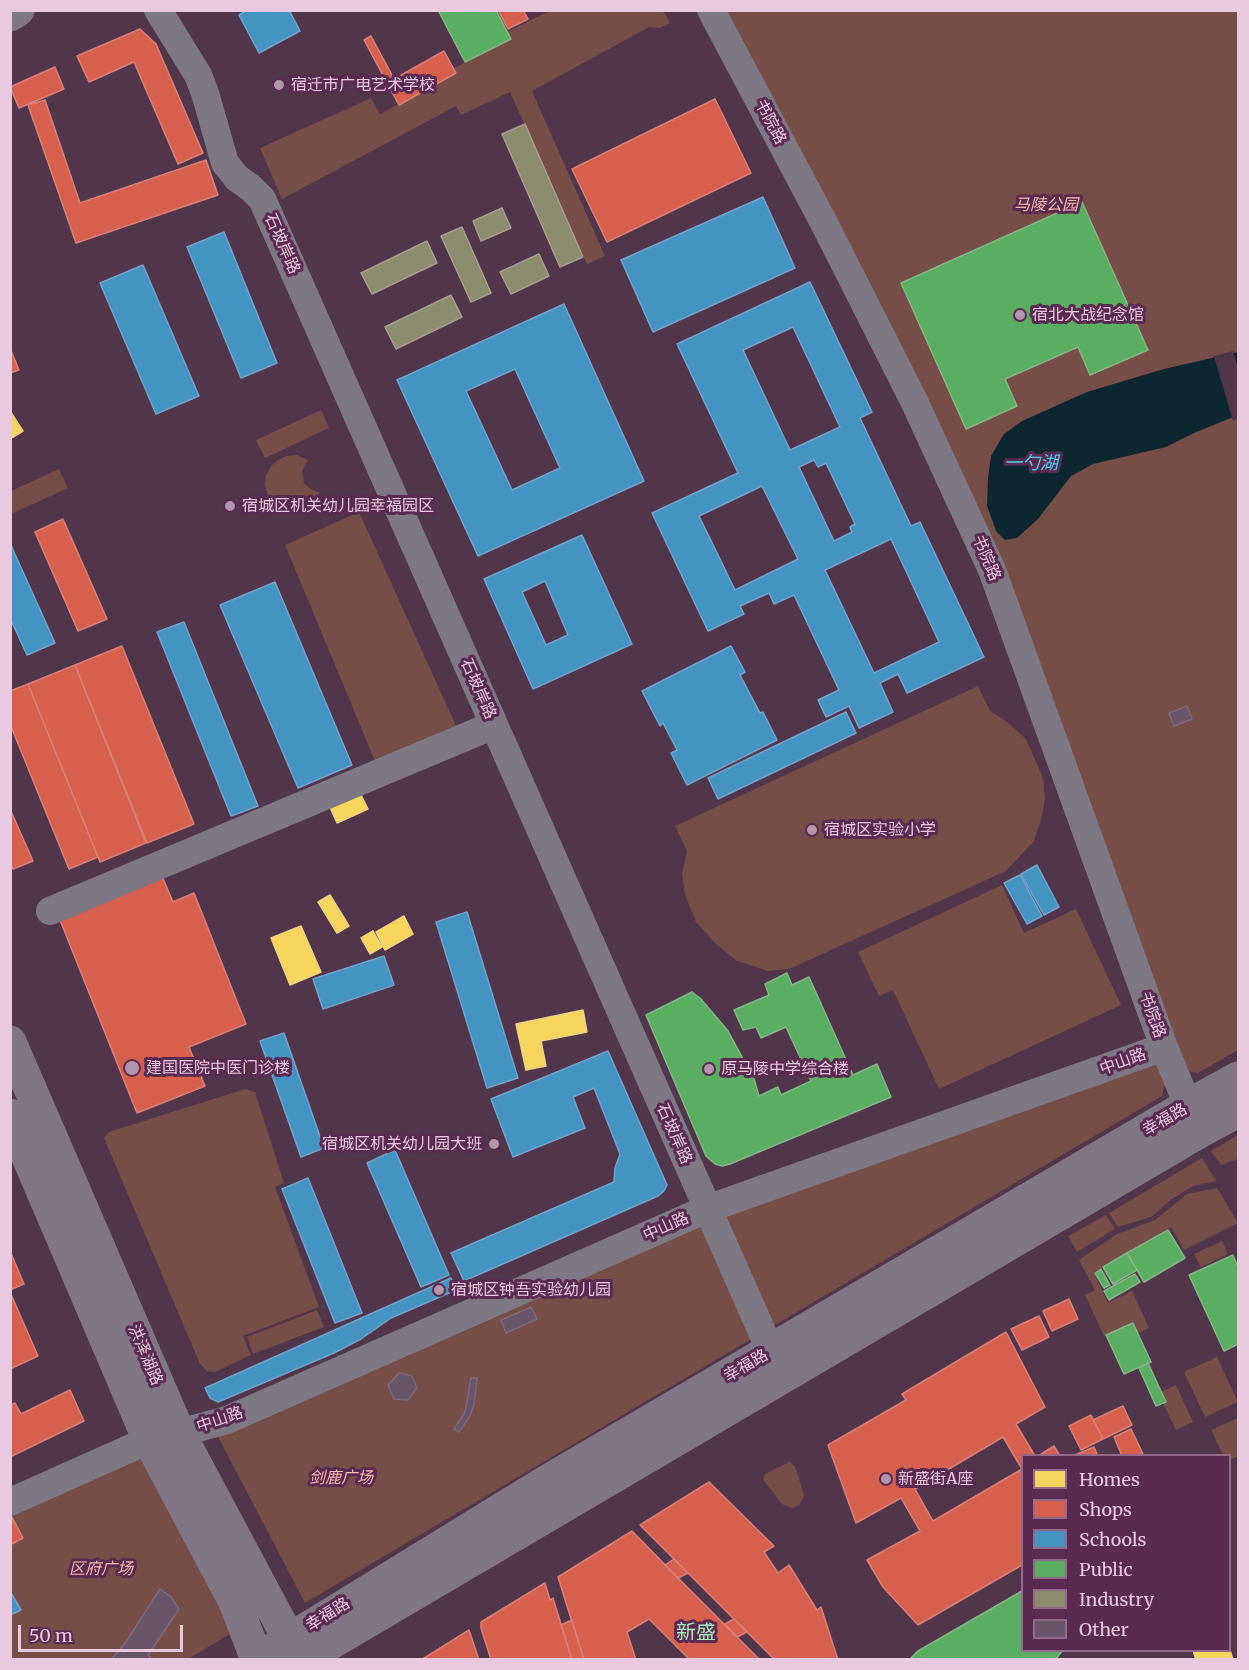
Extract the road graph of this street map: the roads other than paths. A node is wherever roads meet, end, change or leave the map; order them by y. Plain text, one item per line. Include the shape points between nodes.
1 (18, 10) edge
2 (158, 10) edge
3 (711, 10) edge
4 (10, 15) edge
5 (494, 725) junction
6 (50, 911) dead end
7 (1164, 1047) junction
8 (12, 1048) edge
9 (1239, 1078) edge
10 (1239, 1111) edge
11 (10, 1114) edge
12 (1193, 1119) junction
13 (707, 1209) junction
14 (772, 1367) junction
15 (164, 1436) junction
16 (10, 1502) edge
17 (297, 1653) edge
18 (257, 1659) edge

1 - 4 main road
2 - 5 street, 石坡岸路 via 198,75 225,163 262,199
3 - 7 street, 书院路 via 909,391 992,570
5 - 6 street
5 - 13 street, 石坡岸路
7 - 12 street, 书院路
7 - 13 street, 中山路
8 - 15 main road, 洪泽湖路
9 - 12 main road, 幸福路
10 - 12 main road, 幸福路
11 - 15 main road, 洪泽湖路
12 - 14 main road, 幸福路
13 - 14 street, 石坡岸路
13 - 15 street, 中山路 via 227,1420
14 - 17 main road, 幸福路 via 544,1483
15 - 16 street, 中山路
15 - 17 main road, 洪泽湖路
15 - 18 main road, 洪泽湖路
17 - 18 main road, 幸福路

